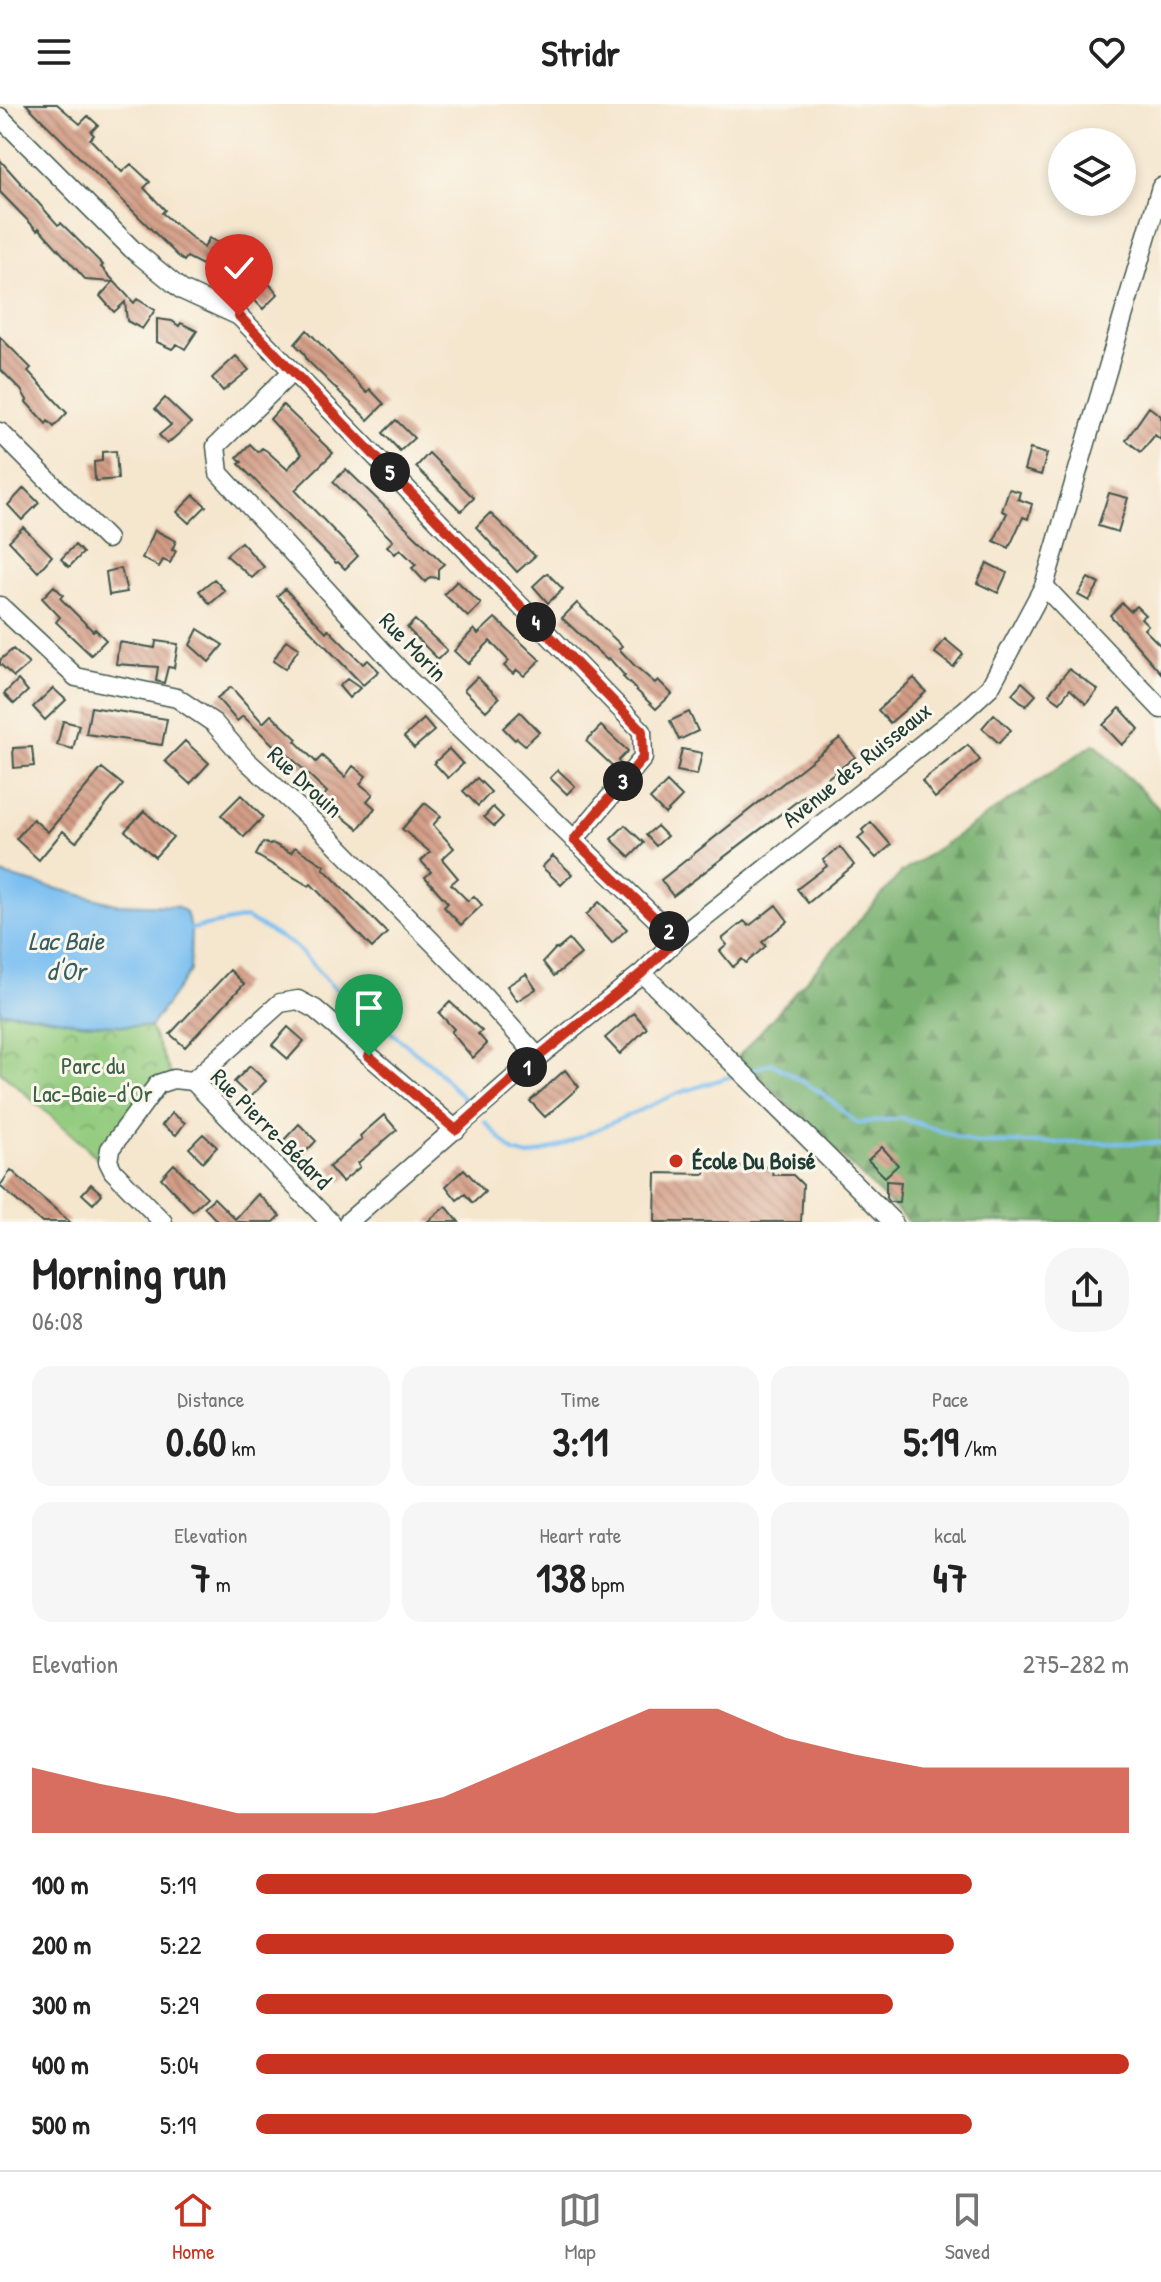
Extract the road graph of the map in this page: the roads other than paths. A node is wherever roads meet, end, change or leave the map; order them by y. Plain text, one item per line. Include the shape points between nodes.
1 (0, 117) edge
2 (1161, 187) edge
3 (292, 372) junction
4 (0, 432) edge
5 (107, 539) dead end
6 (1044, 586) junction
7 (0, 606) edge
8 (14, 620) junction
9 (0, 634) edge
10 (1161, 709) edge
11 (574, 840) junction
12 (677, 939) junction
13 (642, 973) junction
14 (538, 1057) junction
15 (193, 1081) junction
16 (456, 1130) junction
17 (358, 1219) edge
18 (163, 1222) edge
19 (330, 1222) edge
20 (893, 1222) edge

1 - 3 street via 132,249 182,290 239,316
2 - 6 street, Avenue des Ruisseaux
3 - 11 street via 642,731 643,758
3 - 11 street, Rue Morin via 216,446 219,473 410,681
4 - 5 street
6 - 10 street
6 - 12 street, Avenue des Ruisseaux via 990,687
7 - 8 street, Rue Drouin
8 - 9 street
8 - 14 street, Rue Drouin via 76,677 177,698 214,723 458,968
11 - 12 street, Rue Morin
12 - 13 street, Avenue des Ruisseaux
13 - 14 street, Avenue des Ruisseaux
13 - 20 street
14 - 16 street, Avenue des Ruisseaux
15 - 16 street via 280,1003 298,1000
15 - 18 street, Rue Pierre-Bédard via 158,1084 110,1149 113,1171
15 - 19 street, Rue Pierre-Bédard
16 - 17 street, Avenue des Ruisseaux

